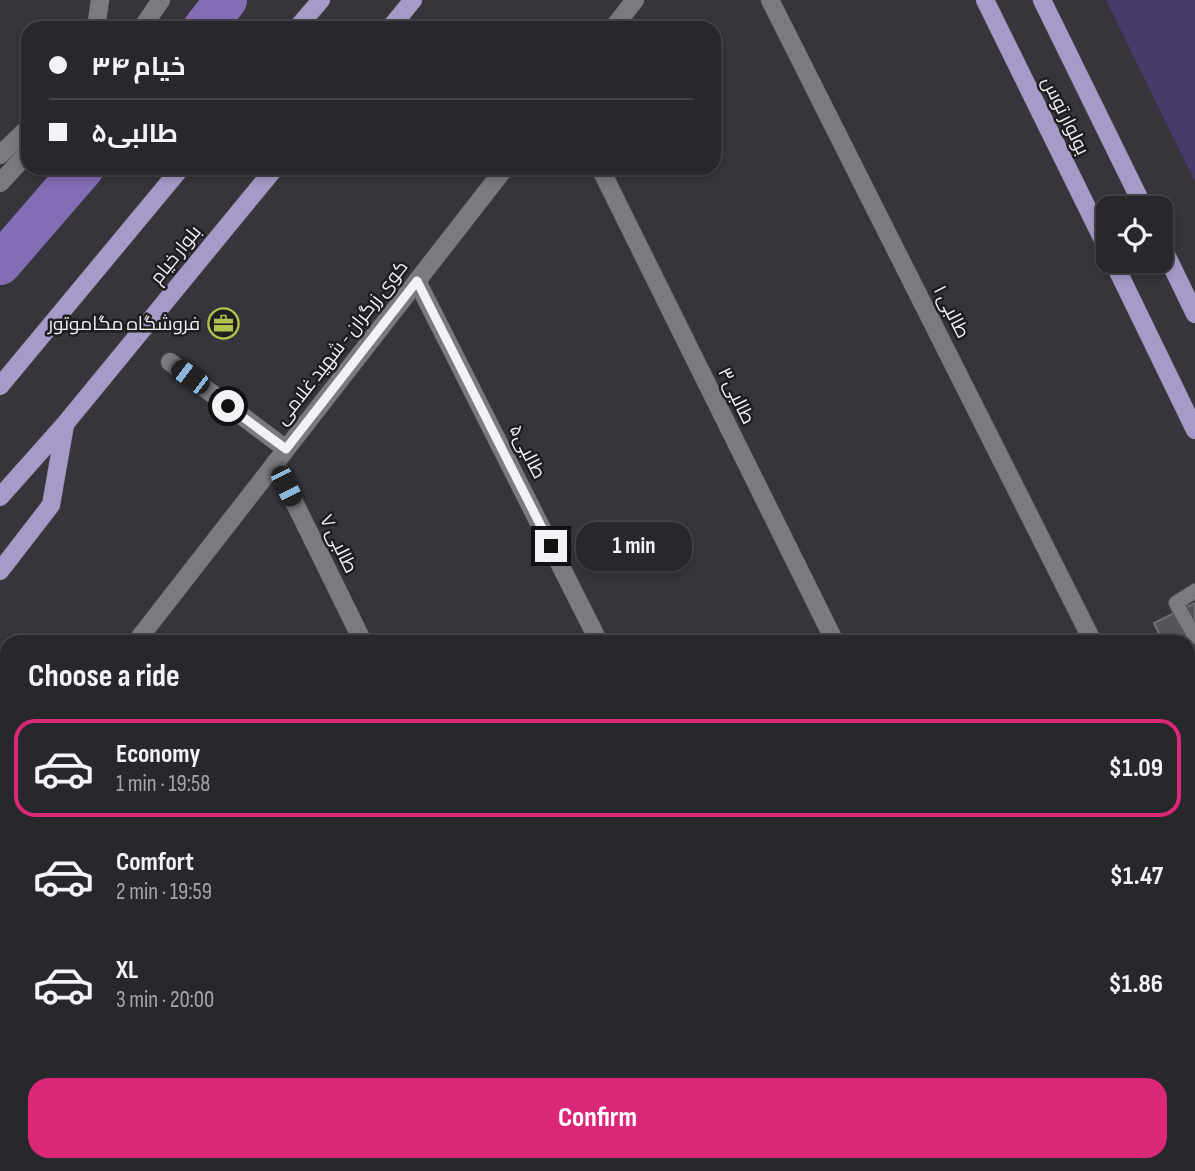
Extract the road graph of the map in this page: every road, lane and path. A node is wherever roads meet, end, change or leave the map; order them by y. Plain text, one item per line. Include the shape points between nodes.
1 (100, 0) edge
2 (161, 0) edge
3 (321, 0) edge
4 (414, 0) edge
5 (635, 0) edge
6 (770, 0) edge
7 (985, 0) edge
8 (1042, 0) edge
9 (97, 21) edge
10 (147, 21) edge
11 (303, 21) edge
12 (396, 21) edge
13 (618, 21) edge
14 (21, 135) edge
15 (0, 155) edge
16 (21, 160) edge
17 (175, 175) edge
18 (269, 175) edge
19 (500, 175) edge
20 (603, 175) edge
21 (0, 183) edge
22 (1138, 196) edge
23 (1096, 226) edge
24 (1173, 269) edge
25 (1119, 273) edge
26 (417, 281) junction
27 (1195, 314) edge
28 (170, 362) dead end
29 (0, 386) edge
30 (65, 424) junction
31 (1195, 430) edge
32 (281, 456) junction
33 (0, 497) edge
34 (0, 571) edge
35 (1195, 591) edge
36 (141, 635) edge
37 (360, 635) edge
38 (595, 635) edge
39 (832, 635) edge
40 (1089, 635) edge
41 (1194, 635) edge

1 - 9 street
2 - 10 street
3 - 11 main road
4 - 12 main road
5 - 13 street
6 - 40 street, طالبی ۱
7 - 23 main road, بولوار توس
8 - 22 main road, بولوار توس
14 - 15 street
16 - 21 street
17 - 29 main road
18 - 30 main road, بلوار خیام
19 - 26 street, کوی زرگران - شهید غلامی
20 - 39 street, طالبی۳
24 - 27 main road
25 - 31 main road
26 - 32 street, کوی زرگران - شهید غلامی
26 - 38 street, طالبی۵
28 - 32 street
30 - 33 main road, بلوار خیام
30 - 34 main road via 51,505
32 - 36 street, کوی زرگران - شهید غلامی
32 - 37 street, طالبی ۷
35 - 41 lane via 1176,603

